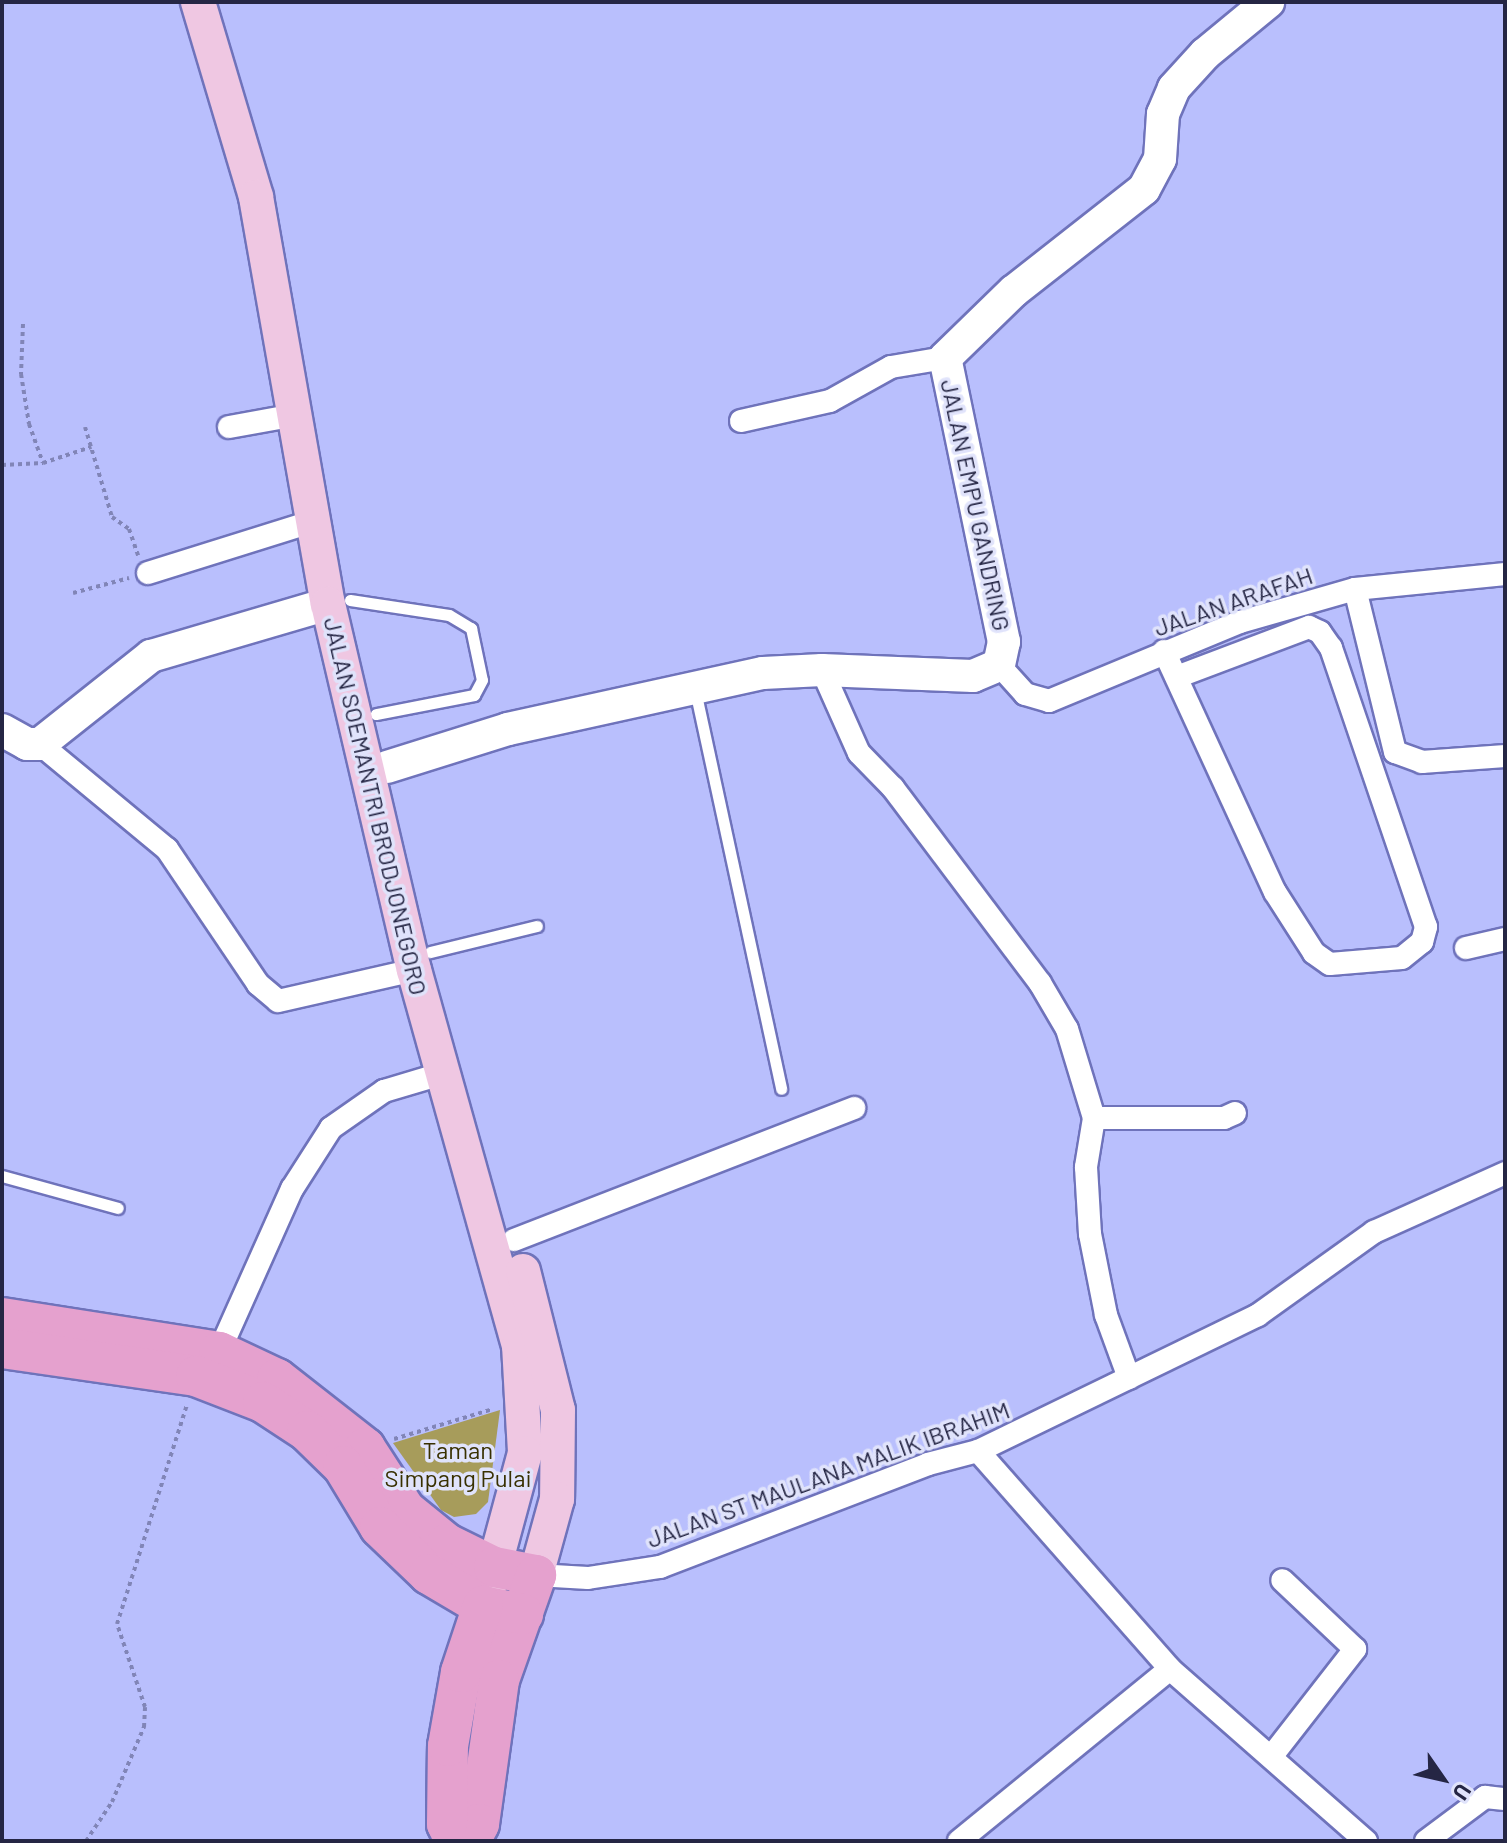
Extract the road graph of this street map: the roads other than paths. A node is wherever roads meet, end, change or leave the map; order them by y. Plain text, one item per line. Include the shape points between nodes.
1 (198, 2) edge
2 (221, 2) edge
3 (1268, 2) edge
4 (945, 358) junction
5 (295, 415) junction
6 (741, 421) dead end
7 (229, 427) dead end
8 (314, 521) junction
9 (148, 573) road end
10 (1505, 574) edge
11 (1355, 589) junction
12 (339, 602) junction
13 (1164, 651) junction
14 (999, 665) junction
15 (822, 670) junction
16 (1179, 676) junction
17 (694, 686) junction
18 (376, 714) junction
19 (2, 730) edge
20 (40, 744) junction
21 (1505, 756) edge
22 (377, 769) junction
23 (537, 926) dead end
24 (1505, 939) edge
25 (1466, 948) dead end
26 (422, 961) junction
27 (441, 1074) junction
28 (781, 1089) dead end
29 (854, 1108) dead end
30 (1235, 1113) dead end
31 (1094, 1118) junction
32 (1505, 1173) edge
33 (2, 1176) edge
34 (118, 1208) dead end
35 (514, 1240) junction
36 (2, 1318) edge
37 (2, 1348) edge
38 (208, 1364) junction
39 (1129, 1378) junction
40 (978, 1451) junction
41 (494, 1567) junction
42 (536, 1575) junction
43 (1282, 1580) dead end
44 (483, 1606) junction
45 (523, 1614) junction
46 (1170, 1669) junction
47 (1271, 1757) junction
48 (1505, 1799) edge
49 (455, 1841) edge
50 (470, 1841) edge
51 (959, 1841) edge
52 (1366, 1841) edge
53 (1426, 1841) edge

1 - 5 main road, JALAN SOEMANTRI BRODJONEGORO via 256,197
2 - 12 main road via 300,316
3 - 4 street, JALAN EMPU GANDRING via 1205,54 1174,88 1163,114 1160,159 1144,189 1014,291
4 - 6 street via 891,367 830,401
4 - 14 street, JALAN EMPU GANDRING via 1004,642
5 - 7 street
5 - 8 main road, JALAN SOEMANTRI BRODJONEGORO
8 - 9 street
8 - 12 main road, JALAN SOEMANTRI BRODJONEGORO
10 - 11 street, JALAN ARAFAH
11 - 13 street, JALAN ARAFAH via 1240,622
11 - 21 street via 1395,752 1422,762
12 - 18 main road, JALAN SOEMANTRI BRODJONEGORO
12 - 18 lane via 449,615 471,628 482,680 474,695
12 - 20 street via 151,656
12 - 22 main road, JALAN SOEMANTRI BRODJONEGORO
13 - 14 street, JALAN ARAFAH via 1049,701 1025,694
13 - 16 street
14 - 15 street, JALAN EMPU GANDRING via 973,676
15 - 17 street, JALAN EMPU GANDRING
15 - 31 street via 859,753 893,788 1040,983 1067,1029
16 - 16 street via 1275,892 1314,953 1330,964 1402,958 1422,942 1426,927 1331,648 1320,632 1309,627
17 - 22 street, JALAN EMPU GANDRING via 508,729
17 - 28 lane
18 - 22 main road, JALAN SOEMANTRI BRODJONEGORO
19 - 20 street via 27,744
20 - 26 street via 167,849 258,984 278,1001
22 - 26 main road, JALAN SOEMANTRI BRODJONEGORO
23 - 26 lane
24 - 25 street
26 - 27 main road, JALAN SOEMANTRI BRODJONEGORO
26 - 35 main road, JALAN SOEMANTRI BRODJONEGORO
27 - 38 street via 384,1091 331,1128 292,1189
27 - 41 main road, JALAN SOEMANTRI BRODJONEGORO via 495,1242 526,1399 523,1466
29 - 35 street
30 - 31 street via 1224,1118
31 - 39 street via 1086,1167 1090,1234 1106,1315
32 - 39 street, JALAN ST MAULANA MALIK IBRAHIM via 1374,1232 1258,1315
33 - 34 lane
35 - 42 main road, JALAN SOEMANTRI BRODJONEGORO via 547,1349 558,1410 557,1499
36 - 38 highway
37 - 38 highway
38 - 41 highway via 277,1379 365,1448 405,1510 447,1544
38 - 44 highway via 307,1431 343,1466 380,1527 429,1574
39 - 40 street, JALAN ST MAULANA MALIK IBRAHIM
40 - 42 street, JALAN ST MAULANA MALIK IBRAHIM via 928,1464 660,1567 588,1578
40 - 46 street
41 - 42 highway
41 - 44 main road, JALAN SOEMANTRI BRODJONEGORO
42 - 45 highway
43 - 47 street via 1355,1649
44 - 45 highway
44 - 49 highway via 461,1672 448,1746 447,1824
45 - 50 highway via 499,1680 479,1824
46 - 47 street
46 - 51 street
47 - 52 street
48 - 53 street via 1485,1797

